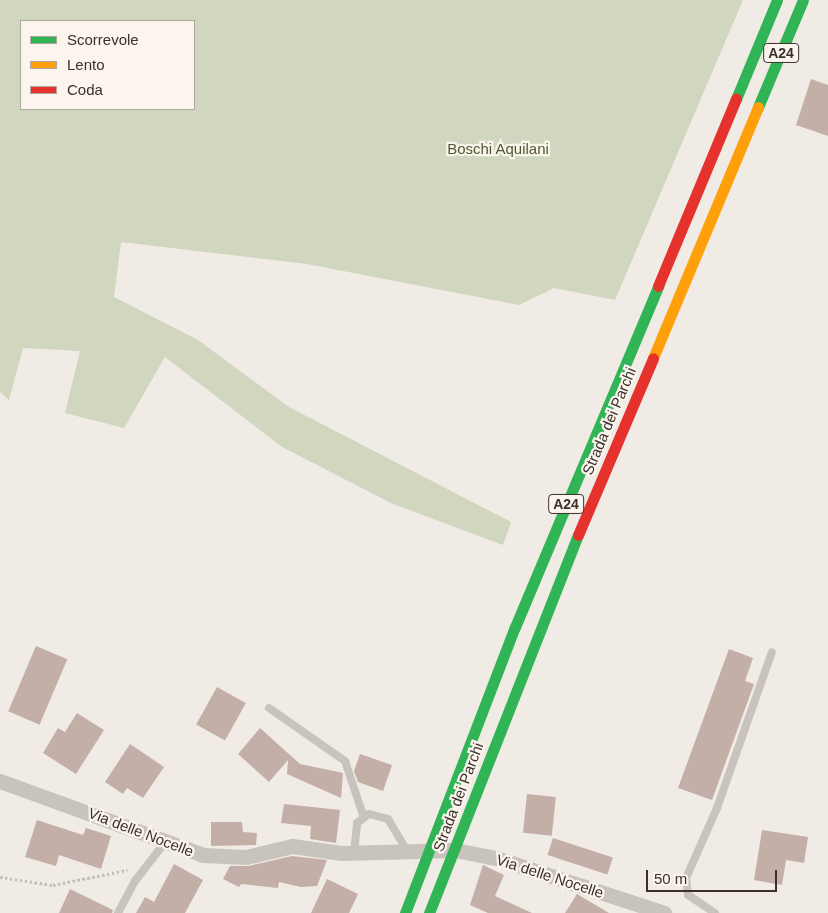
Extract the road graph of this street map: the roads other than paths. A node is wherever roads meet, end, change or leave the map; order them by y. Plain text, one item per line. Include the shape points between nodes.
1 (777, 0) edge
2 (803, 0) edge
3 (772, 652) dead end
4 (269, 708) dead end
5 (0, 781) edge
6 (363, 815) junction
7 (166, 841) junction
8 (406, 849) junction
9 (354, 853) junction
10 (118, 913) edge
11 (406, 913) edge
12 (429, 913) edge
13 (664, 913) edge
14 (716, 913) edge

1 - 11 highway, Strada dei Parchi / A24, bridge via 515,627
2 - 12 highway, Strada dei Parchi / A24, bridge via 536,636
3 - 14 lane via 716,808 686,878 688,895
4 - 6 lane via 345,761
5 - 7 street, Via delle Nocelle
6 - 8 lane via 376,814 388,819
6 - 9 lane via 357,824
7 - 9 street, Via delle Nocelle via 203,855 233,858 292,846
7 - 10 lane via 135,881
8 - 9 street, Via delle Nocelle
8 - 13 street, Via delle Nocelle via 487,856

